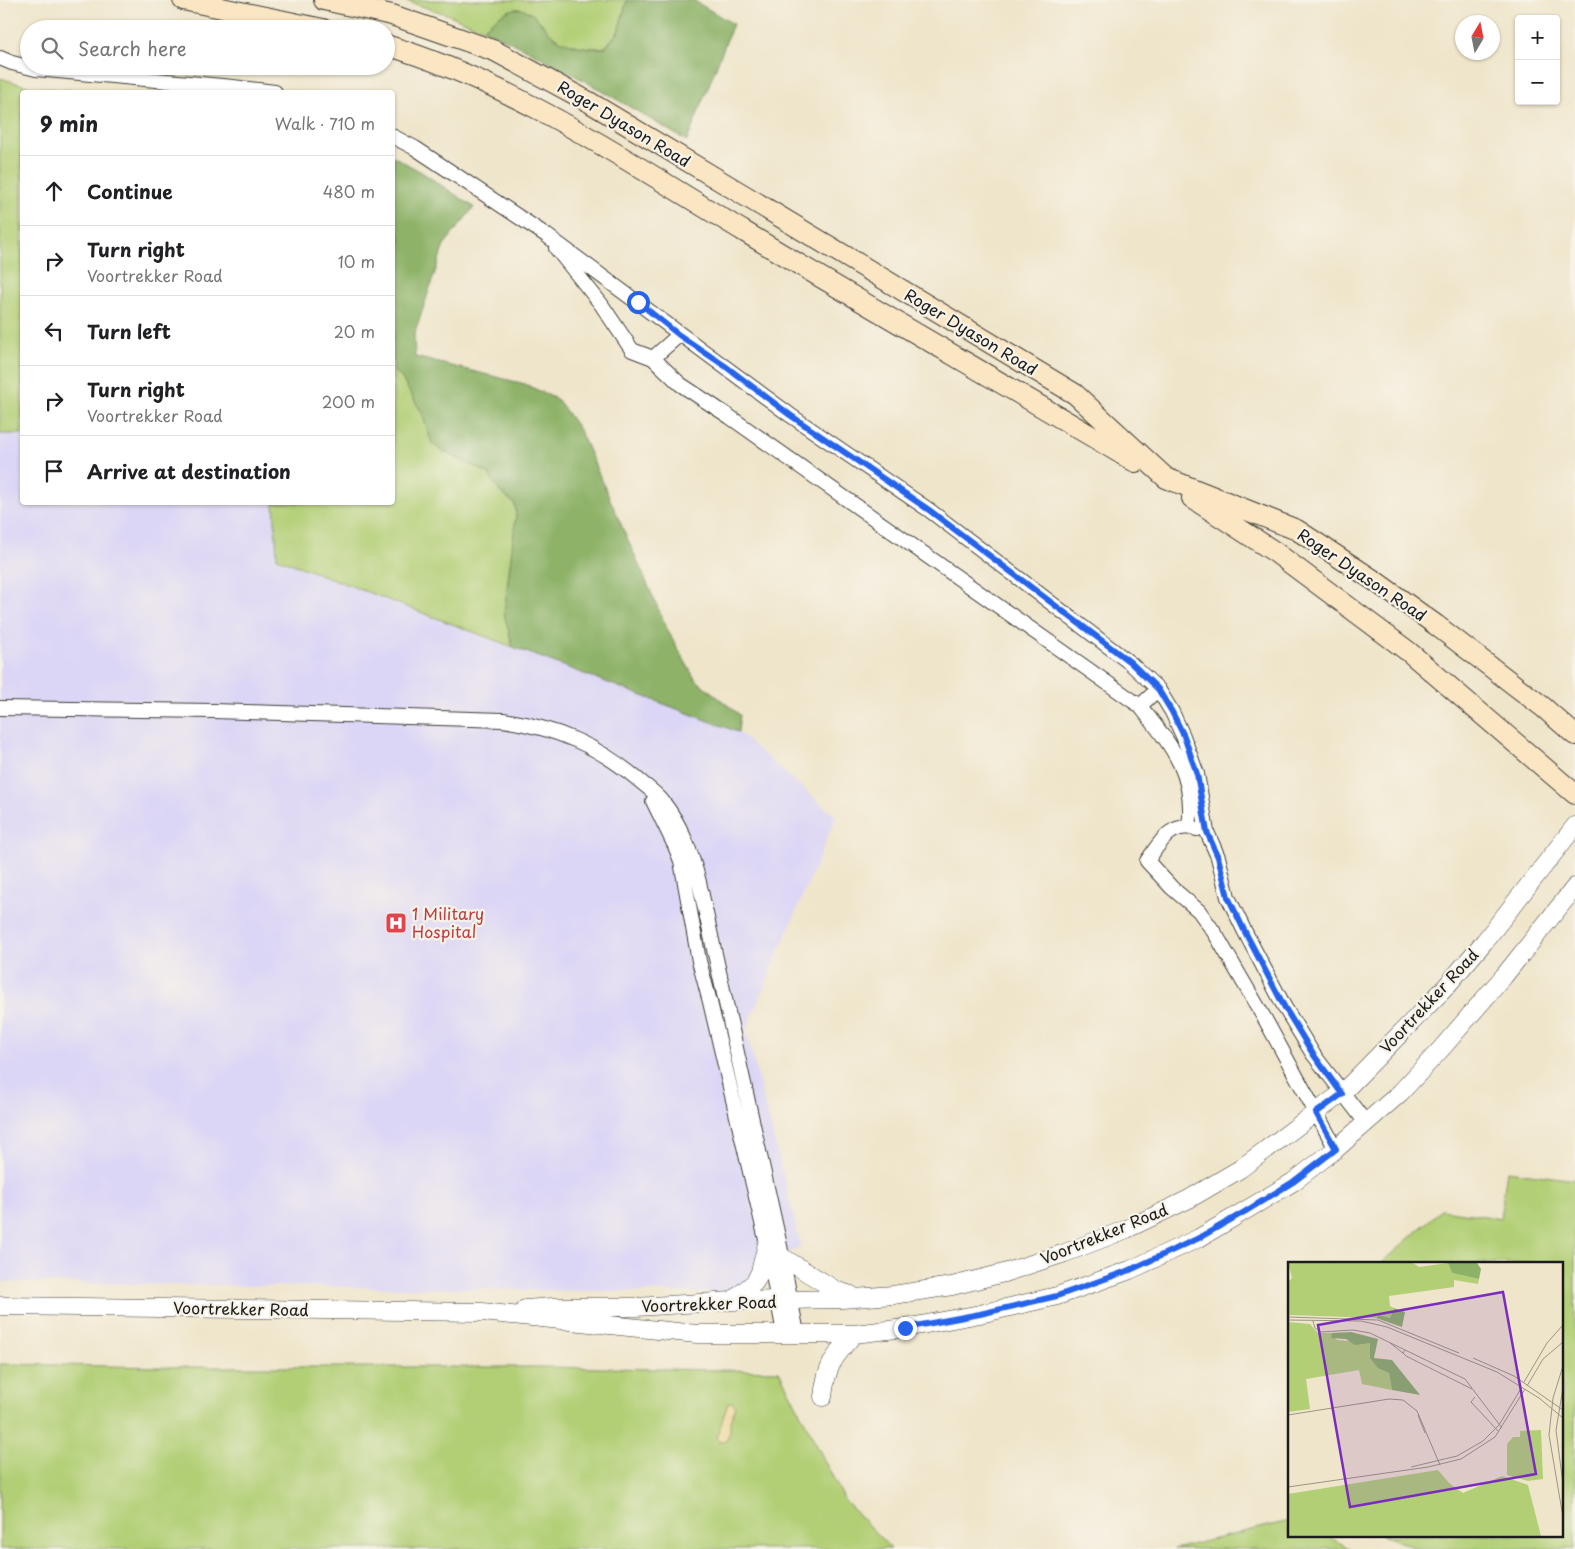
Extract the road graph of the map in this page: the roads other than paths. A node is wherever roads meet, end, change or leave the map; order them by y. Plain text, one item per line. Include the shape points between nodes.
1 (183, 0) edge
2 (324, 0) edge
3 (280, 20) edge
4 (395, 47) edge
5 (0, 58) edge
6 (20, 65) edge
7 (102, 75) edge
8 (258, 90) edge
9 (395, 138) edge
10 (546, 235) junction
11 (679, 335) junction
12 (653, 358) junction
13 (1158, 689) junction
14 (1140, 706) junction
15 (1543, 707) junction
16 (0, 708) edge
17 (1575, 722) edge
18 (1575, 734) edge
19 (644, 785) junction
20 (1575, 794) edge
21 (1575, 826) edge
22 (1188, 827) junction
23 (1207, 832) junction
24 (1575, 887) edge
25 (1342, 1094) junction
26 (1316, 1113) junction
27 (1366, 1123) junction
28 (1336, 1149) junction
29 (767, 1244) junction
30 (782, 1257) junction
31 (860, 1297) junction
32 (732, 1301) junction
33 (784, 1301) junction
34 (0, 1306) edge
35 (482, 1312) junction
36 (791, 1333) junction
37 (854, 1334) junction
38 (823, 1397) dead end

1 - 3 main road
2 - 15 main road, Roger Dyason Road via 392,15 495,51 590,102 1075,394 1166,478 1297,530 1375,580
4 - 20 main road, Roger Dyason Road via 472,76 566,124 1159,476 1275,552 1409,652
5 - 6 street
7 - 8 street
9 - 10 street
10 - 11 street
10 - 12 street via 601,304 632,350
11 - 12 street
11 - 13 street via 929,510 1130,662
12 - 14 street via 686,390 730,417
13 - 14 street
13 - 23 street via 1184,736 1194,766
14 - 22 street via 1172,746 1180,762 1190,801
15 - 17 main road
15 - 18 main road, Roger Dyason Road
16 - 19 street via 503,720 531,724 586,745 608,757
19 - 29 street via 681,861 698,961
19 - 30 street via 662,801 677,822 698,876
21 - 25 street, Voortrekker Road via 1444,989
22 - 23 street
22 - 26 street via 1172,831 1147,861 1199,911 1216,936
23 - 25 street via 1218,857 1228,897 1244,930 1285,1008
24 - 27 street, Voortrekker Road via 1441,1050
25 - 26 street, Voortrekker Road
25 - 27 street
26 - 28 street
26 - 31 street, Voortrekker Road via 1240,1170 1189,1199 1118,1232 1004,1273 952,1286
27 - 28 street, Voortrekker Road
28 - 37 street, Voortrekker Road via 1293,1182 1246,1211 1199,1238 1130,1270 1057,1296 1009,1308 905,1328
29 - 32 street via 755,1282
29 - 33 street
30 - 31 street via 837,1291
30 - 33 street
31 - 33 street, Voortrekker Road
32 - 33 street, Voortrekker Road
32 - 35 street, Voortrekker Road via 636,1307 553,1306
33 - 36 street
34 - 35 street, Voortrekker Road
35 - 36 street, Voortrekker Road via 697,1334
36 - 37 street, Voortrekker Road
37 - 38 street via 828,1368

